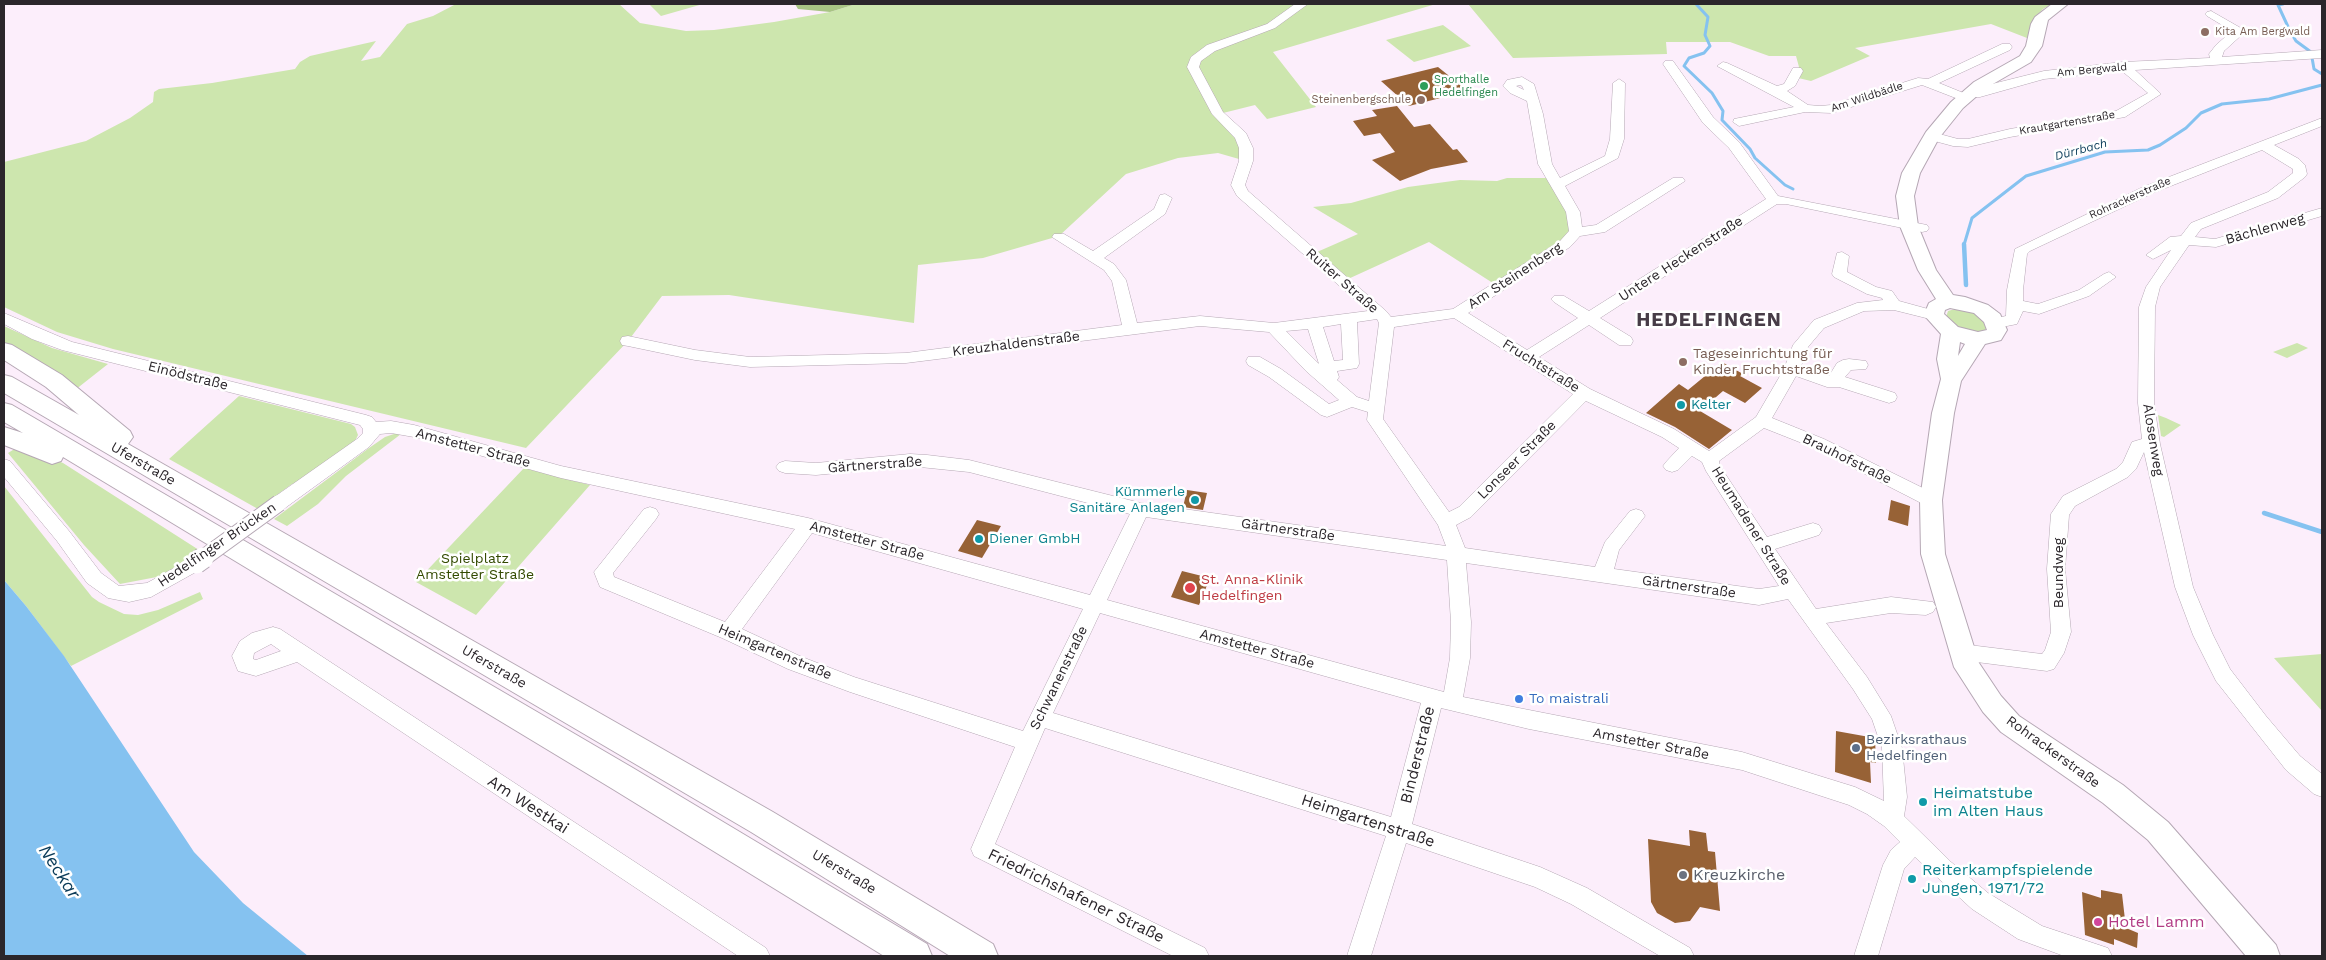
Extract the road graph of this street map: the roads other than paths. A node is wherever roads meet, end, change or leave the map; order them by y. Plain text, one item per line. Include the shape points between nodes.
1 (1302, 4) edge
2 (2061, 4) edge
3 (2211, 14) dead end
4 (2006, 47) dead end
5 (2322, 54) edge
6 (2216, 60) junction
7 (1669, 64) dead end
8 (1723, 66) dead end
9 (2123, 66) junction
10 (1797, 71) dead end
11 (1929, 82) junction
12 (1618, 83) dead end
13 (1777, 91) junction
14 (1969, 95) junction
15 (1532, 99) dead end
16 (1805, 108) junction
17 (1739, 122) dead end
18 (2322, 122) edge
19 (1937, 138) junction
20 (2263, 145) junction
21 (1678, 181) dead end
22 (1556, 185) junction
23 (1165, 198) dead end
24 (1774, 200) junction
25 (2322, 212) edge
26 (1915, 227) junction
27 (1576, 232) junction
28 (1059, 237) dead end
29 (2187, 240) junction
30 (2153, 255) dead end
31 (1842, 256) dead end
32 (1095, 257) junction
33 (2109, 277) dead end
34 (1559, 299) dead end
35 (1894, 305) junction
36 (2016, 305) junction
37 (1948, 306) junction
38 (1457, 313) junction
39 (4, 318) edge
40 (1384, 318) junction
41 (1589, 318) junction
42 (1349, 319) junction
43 (1314, 322) junction
44 (1996, 323) junction
45 (1274, 328) junction
46 (1131, 329) junction
47 (1951, 332) junction
48 (1978, 339) junction
49 (628, 341) dead end
50 (1625, 341) dead end
51 (4, 350) edge
52 (1526, 358) junction
53 (1254, 361) dead end
54 (1860, 365) dead end
55 (1792, 369) junction
56 (1330, 375) junction
57 (1950, 378) junction
58 (1835, 380) junction
59 (4, 383) edge
60 (1584, 393) junction
61 (1889, 397) dead end
62 (1351, 400) junction
63 (1375, 408) junction
64 (4, 411) edge
65 (1762, 421) junction
66 (372, 428) junction
67 (4, 435) edge
68 (2151, 444) junction
69 (1691, 447) junction
70 (130, 457) junction
71 (1710, 459) junction
72 (4, 465) edge
73 (1672, 466) dead end
74 (785, 467) dead end
75 (132, 486) junction
76 (1931, 500) junction
77 (1141, 510) junction
78 (650, 514) dead end
79 (1636, 516) dead end
80 (1446, 522) junction
81 (808, 525) junction
82 (1813, 530) dead end
83 (1764, 545) junction
84 (1456, 554) junction
85 (1604, 575) junction
86 (1792, 591) junction
87 (1095, 604) junction
88 (1926, 607) dead end
89 (1812, 618) junction
90 (729, 632) junction
91 (1961, 652) junction
92 (298, 653) dead end
93 (1443, 700) junction
94 (1040, 718) junction
95 (1028, 742) junction
96 (2322, 787) edge
97 (1892, 819) junction
98 (1399, 830) junction
99 (1915, 842) junction
100 (982, 850) joint
101 (2254, 949) edge
102 (758, 956) edge
103 (916, 956) edge
104 (981, 956) edge
105 (1197, 956) edge
106 (1359, 956) edge
107 (1682, 956) edge
108 (1866, 956) edge
109 (2100, 956) edge

1 - 40 street, Ruiter Straße via 1271,26 1205,52 1195,60 1193,67 1218,114 1241,136 1246,148 1246,161 1238,185 1242,193
2 - 14 main road via 2042,17 2034,46 2026,59 1988,80
3 - 6 street via 2240,30 2215,54
4 - 11 street, Am Wildbädle
5 - 6 street, Am Bergwald
6 - 9 street, Am Bergwald
7 - 24 street via 1705,116 1734,145
8 - 13 street, Am Wildbädle
9 - 14 street, Am Bergwald via 2044,75
9 - 19 street, Krautgartenstraße via 2155,94 2120,114 1968,142
10 - 13 street via 1790,86
11 - 14 street
11 - 16 street, Am Wildbädle via 1916,82 1832,109
12 - 22 street via 1617,139 1611,158
13 - 16 street, Am Wildbädle
14 - 19 main road via 1957,105
15 - 22 street, Am Steinenberg via 1545,164
16 - 17 street, Am Wildbädle
18 - 20 street, Rohrackerstraße
19 - 26 main road via 1919,190
20 - 29 street, Alosenweg via 2294,162 2300,168 2297,178 2273,195 2196,226
20 - 36 street, Rohrackerstraße via 2148,190 2024,248 2020,252
21 - 27 street via 1600,229
22 - 27 street, Am Steinenberg via 1573,212
23 - 32 street via 1160,211
24 - 26 street
24 - 41 street, Untere Heckenstraße
25 - 29 street, Bächlenweg via 2216,243
26 - 37 main road via 1928,270
27 - 38 street, Am Steinenberg via 1565,244
28 - 32 street
29 - 30 street, Bächlenweg via 2175,240
29 - 68 street, Alosenweg via 2153,286 2147,307 2146,403
31 - 35 street, Heumadener Straße via 1840,274 1872,291 1887,294
32 - 46 street via 1119,280
33 - 36 street via 2084,293 2039,308
34 - 41 street
35 - 37 street, Heumadener Straße
35 - 55 street, Heumadener Straße via 1862,306 1819,324 1801,345
36 - 44 street via 2012,320
37 - 44 main road via 1988,314
37 - 47 main road via 1940,323
38 - 40 street
38 - 52 street, Fruchtstraße
39 - 66 street, Einödstraße via 68,346 366,421
40 - 42 street, Kreuzhaldenstraße
40 - 63 street, Ruiter Straße
41 - 50 street
41 - 52 street, Untere Heckenstraße
42 - 43 street, Kreuzhaldenstraße
42 - 56 street via 1351,364
43 - 45 street, Kreuzhaldenstraße
43 - 56 street
44 - 48 main road via 1994,335
45 - 46 street, Kreuzhaldenstraße via 1200,321
45 - 56 street via 1312,367
46 - 49 street, Kreuzhaldenstraße via 906,358 750,362
47 - 48 main road
47 - 57 main road, Rohrackerstraße via 1947,359
48 - 57 main road, Rohrackerstraße via 1964,363
51 - 70 highway via 44,373 74,396 124,439
52 - 60 street, Fruchtstraße
53 - 62 street via 1327,411
54 - 58 street via 1848,364
55 - 58 street via 1833,383
55 - 65 street, Heumadener Straße
56 - 62 street
57 - 76 main road, Rohrackerstraße
58 - 61 street
59 - 70 highway, Uferstraße
60 - 69 street, Fruchtstraße
60 - 80 street, Lonseer Straße via 1466,512
62 - 63 street
63 - 80 street, Ruiter Straße via 1379,429
64 - 75 highway, Uferstraße
65 - 71 street, Heumadener Straße
65 - 76 street, Brauhofstraße via 1818,442
66 - 72 street, Hedelfinger Brücken, bridge via 371,435 362,443 196,563 151,590 130,594 115,593 94,578
66 - 81 street, Amstetter Straße via 405,429 561,472
67 - 75 highway via 45,451 99,482
68 - 91 street, Beundweg via 2138,446 2130,466 2122,473 2069,502 2060,514 2056,569 2060,632 2054,653 2047,663
68 - 96 street, Alosenweg via 2184,587 2202,635 2223,675 2258,722 2294,763
69 - 71 street, Fruchtstraße
69 - 73 street
70 - 104 highway, Uferstraße via 762,822
71 - 83 street, Heumadener Straße via 1712,467
74 - 77 street, Gärtnerstraße via 816,468 910,460 969,466
75 - 103 highway, Uferstraße
76 - 91 main road, Rohrackerstraße via 1933,554
77 - 84 street, Gärtnerstraße
77 - 87 street, Schwanenstraße
78 - 90 street, Heimgartenstraße via 603,572 607,582
79 - 85 street via 1611,547
80 - 84 street, Ruiter Straße
81 - 87 street, Amstetter Straße
81 - 90 street
82 - 83 street
83 - 86 street, Heumadener Straße
84 - 85 street, Gärtnerstraße
84 - 93 street, Ruiter Straße via 1460,658
85 - 86 street, Gärtnerstraße via 1759,597
86 - 89 street, Heumadener Straße
87 - 93 street, Amstetter Straße
87 - 94 street, Schwanenstraße
88 - 89 street via 1891,605
89 - 97 street, Heumadener Straße via 1860,683 1888,733 1896,797
90 - 95 street, Heimgartenstraße via 850,684
91 - 101 main road, Rohrackerstraße via 1978,685 2001,715 2113,794 2158,831 2216,896
92 - 102 street, Am Westkai
93 - 97 street, Amstetter Straße via 1742,762 1855,797
93 - 98 street, Binderstraße
94 - 95 street, Schwanenstraße
94 - 98 street, Heimgartenstraße
95 - 100 street, Schwanenstraße
97 - 99 street, Amstetter Straße
98 - 106 street, Binderstraße
98 - 107 street, Heimgartenstraße via 1540,878 1579,896
99 - 108 street via 1894,865
99 - 109 street, Amstetter Straße via 2000,916 2039,937
100 - 105 street, Friedrichshafener Straße

